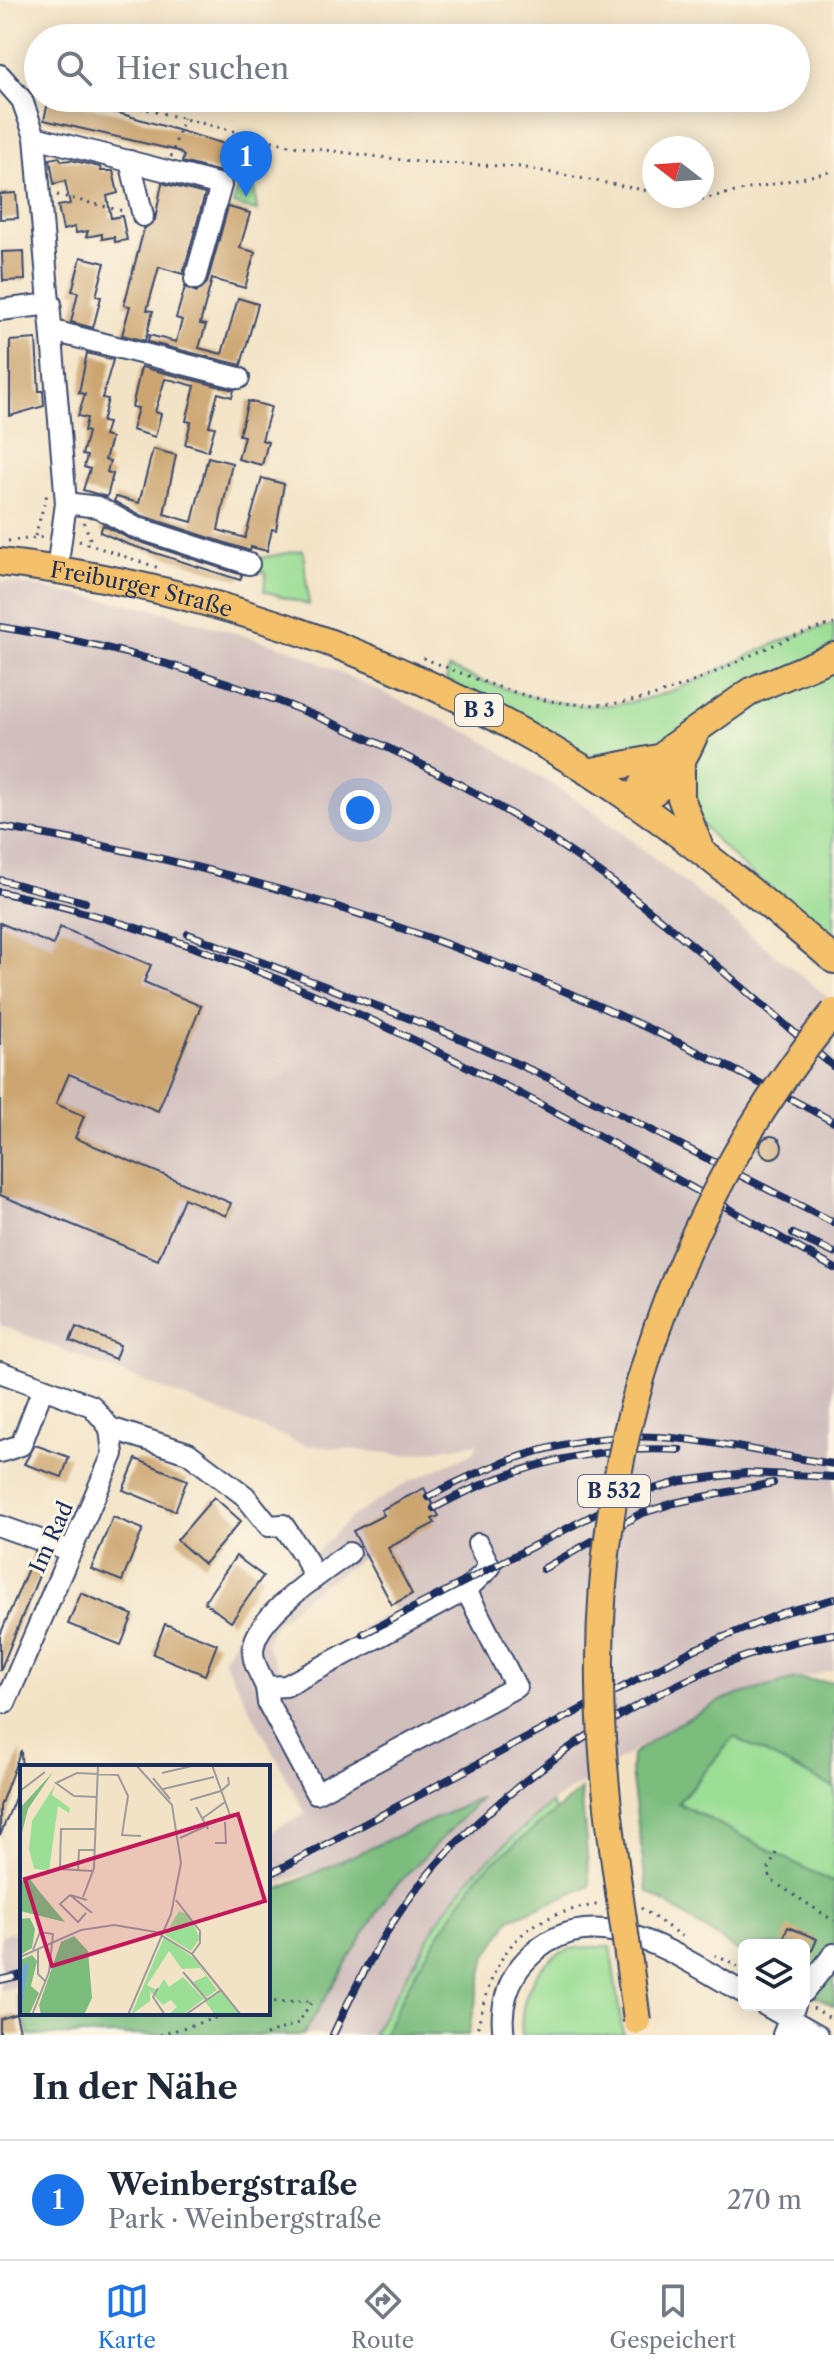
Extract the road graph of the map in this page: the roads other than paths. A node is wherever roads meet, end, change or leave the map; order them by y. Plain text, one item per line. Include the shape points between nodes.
1 (4, 79) edge
2 (24, 106) edge
3 (26, 112) edge
4 (35, 137) junction
5 (130, 161) junction
6 (143, 216) road end
7 (195, 279) dead end
8 (51, 304) junction
9 (0, 310) edge
10 (53, 331) junction
11 (239, 378) dead end
12 (66, 503) junction
13 (0, 562) edge
14 (249, 564) dead end
15 (57, 570) junction
16 (834, 656) edge
17 (670, 761) junction
18 (588, 772) junction
19 (634, 802) junction
20 (702, 851) junction
21 (834, 960) edge
22 (834, 1012) edge
23 (0, 1372) edge
24 (43, 1388) junction
25 (110, 1428) junction
26 (0, 1452) edge
27 (0, 1526) edge
28 (478, 1544) dead end
29 (71, 1551) junction
30 (349, 1553) dead end
31 (310, 1568) junction
32 (466, 1590) junction
33 (266, 1687) junction
34 (0, 1702) edge
35 (834, 1954) edge
36 (810, 1984) edge
37 (738, 1990) edge
38 (785, 2022) edge
39 (638, 2028) edge
40 (504, 2035) edge
41 (818, 2035) edge

1 - 2 street
3 - 4 street
4 - 5 street
4 - 8 street
5 - 6 street
5 - 7 street via 221,185
8 - 9 street
8 - 10 street
10 - 11 street
10 - 12 street
12 - 14 street via 98,507 132,526
12 - 15 street
13 - 15 main road, Freiburger Straße / B 3
15 - 18 main road, Freiburger Straße / B 3 via 145,586 365,657 473,707
16 - 17 main road via 753,690 695,734
17 - 18 main road
17 - 19 main road via 659,791
17 - 20 main road
18 - 19 main road, B 3
19 - 20 main road, B 3
20 - 21 main road, B 3
22 - 39 main road, B 532, bridge via 749,1131 700,1222 649,1351 618,1467 604,1563 600,1686 605,1777
23 - 24 street
24 - 25 street via 92,1406
24 - 26 street via 26,1438 15,1450
25 - 29 street, Im Rad via 113,1454
25 - 31 street via 188,1453 245,1496 269,1526 283,1525
27 - 29 street
28 - 32 street via 490,1567
29 - 34 street, Im Rad via 5,1703
30 - 31 street
31 - 33 street via 254,1642 253,1659
32 - 33 street via 286,1686
32 - 33 street via 516,1687 316,1793 268,1703
35 - 36 street
37 - 40 street via 635,1936 577,1929 546,1942 522,1964 505,2001
38 - 41 street

